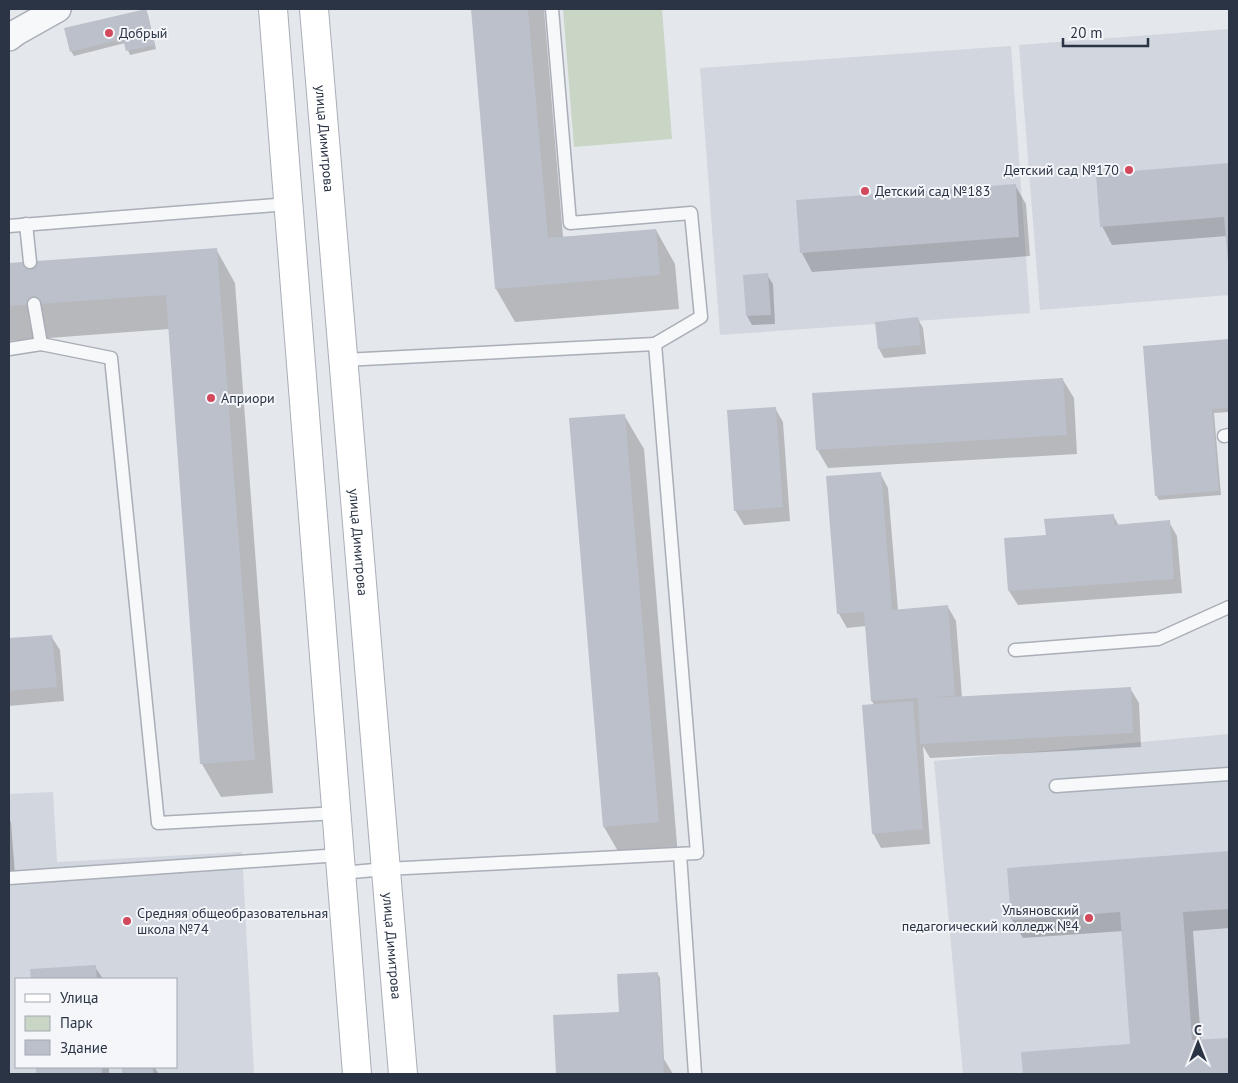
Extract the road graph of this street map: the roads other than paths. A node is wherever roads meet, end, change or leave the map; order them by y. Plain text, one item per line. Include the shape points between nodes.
1 (58, 9) edge
2 (273, 9) edge
3 (314, 9) edge
4 (552, 9) edge
5 (9, 38) edge
6 (288, 204) junction
7 (26, 224) junction
8 (9, 226) edge
9 (30, 262) dead end
10 (34, 304) dead end
11 (41, 344) junction
12 (655, 344) junction
13 (9, 349) edge
14 (344, 360) junction
15 (1229, 608) edge
16 (1015, 650) dead end
17 (1229, 774) edge
18 (1056, 786) dead end
19 (381, 811) junction
20 (337, 813) junction
21 (680, 854) junction
22 (341, 864) junction
23 (386, 869) junction
24 (9, 878) edge
25 (357, 1074) edge
26 (404, 1074) edge
27 (695, 1074) edge

1 - 5 street
2 - 6 main road
3 - 14 main road, улица Димитрова
4 - 12 lane via 570,223 691,213 701,317
6 - 7 lane
6 - 20 main road
7 - 8 lane
7 - 9 lane
10 - 11 lane
11 - 13 lane
11 - 20 lane via 111,358 158,823
12 - 14 lane
12 - 21 lane via 697,853
14 - 19 main road, улица Димитрова
15 - 16 lane via 1158,639
17 - 18 lane
19 - 20 main road
19 - 23 main road, улица Димитрова
20 - 22 main road
21 - 23 lane
21 - 27 lane
22 - 23 lane
22 - 24 lane
22 - 25 main road
23 - 26 main road, улица Димитрова

